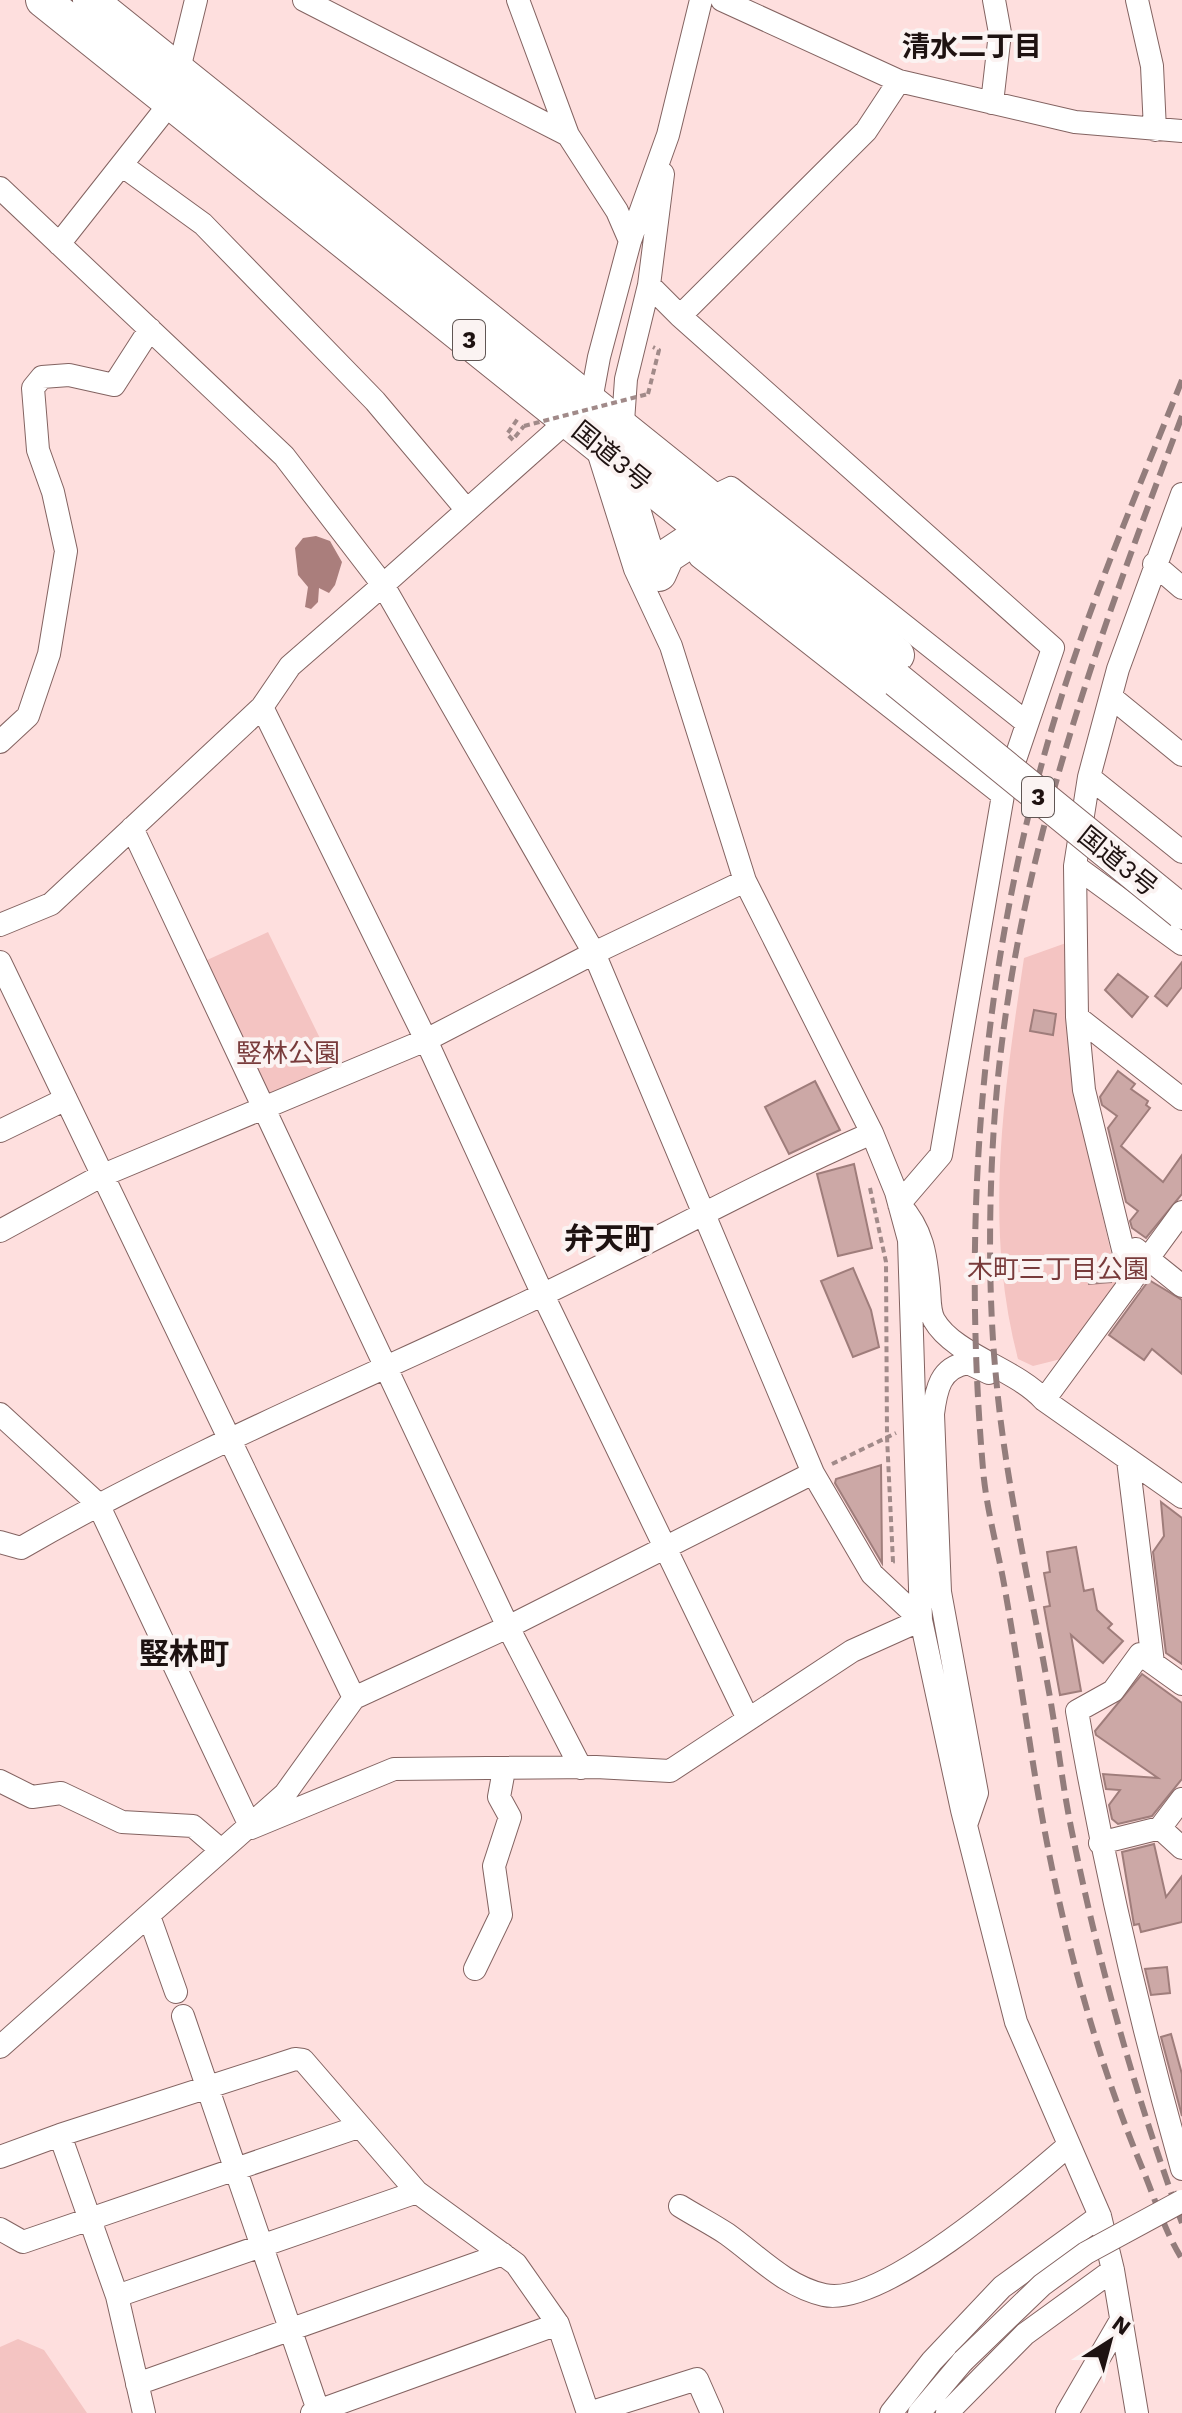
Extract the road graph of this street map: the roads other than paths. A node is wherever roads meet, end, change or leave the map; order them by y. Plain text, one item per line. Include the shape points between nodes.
1 (43, 0) edge
2 (90, 0) edge
3 (196, 0) edge
4 (304, 0) edge
5 (518, 0) edge
6 (701, 0) edge
7 (722, 0) edge
8 (994, 0) edge
9 (1137, 0) edge
10 (899, 81) junction
11 (176, 87) junction
12 (992, 103) junction
13 (1155, 130) junction
14 (1182, 131) edge
15 (568, 135) junction
16 (668, 135) junction
17 (123, 166) junction
18 (0, 188) edge
19 (630, 241) junction
20 (59, 244) junction
21 (654, 253) junction
22 (649, 285) junction
23 (680, 316) junction
24 (150, 329) junction
25 (599, 357) junction
26 (549, 406) junction
27 (609, 435) junction
28 (627, 469) junction
29 (1182, 494) edge
30 (466, 509) junction
31 (707, 514) junction
32 (1154, 564) junction
33 (659, 574) junction
34 (383, 585) junction
35 (1182, 588) edge
36 (671, 646) junction
37 (902, 672) junction
38 (1111, 697) junction
39 (262, 707) junction
40 (1027, 723) junction
41 (0, 742) edge
42 (1182, 755) edge
43 (1089, 777) junction
44 (1003, 795) junction
45 (132, 828) junction
46 (1182, 852) edge
47 (1075, 866) junction
48 (745, 881) junction
49 (1182, 885) edge
50 (1182, 912) edge
51 (0, 925) edge
52 (1182, 944) edge
53 (594, 953) junction
54 (0, 962) edge
55 (1077, 1017) junction
56 (426, 1040) junction
57 (66, 1099) junction
58 (1182, 1099) edge
59 (266, 1107) junction
60 (0, 1131) edge
61 (872, 1133) junction
62 (101, 1176) junction
63 (899, 1204) junction
64 (703, 1212) junction
65 (1182, 1212) edge
66 (1115, 1225) junction
67 (0, 1231) edge
68 (1147, 1259) junction
69 (1131, 1282) junction
70 (1182, 1286) edge
71 (543, 1295) junction
72 (387, 1368) junction
73 (1044, 1400) junction
74 (0, 1414) edge
75 (231, 1441) junction
76 (1128, 1460) junction
77 (813, 1473) junction
78 (1179, 1488) edge
79 (98, 1504) junction
80 (0, 1542) edge
81 (664, 1548) junction
82 (921, 1620) junction
83 (508, 1627) junction
84 (1153, 1663) junction
85 (1182, 1684) edge
86 (354, 1698) junction
87 (748, 1719) junction
88 (581, 1768) junction
89 (504, 1770) junction
90 (0, 1781) edge
91 (1182, 1799) edge
92 (966, 1825) junction
93 (251, 1828) junction
94 (1160, 1828) junction
95 (1100, 1843) junction
96 (1182, 1848) edge
97 (221, 1850) junction
98 (149, 1916) junction
99 (475, 1969) dead end
100 (176, 1992) dead end
101 (183, 2016) dead end
102 (0, 2047) edge
103 (205, 2088) junction
104 (358, 2127) junction
105 (60, 2135) junction
106 (1069, 2145) junction
107 (0, 2157) edge
108 (1182, 2169) edge
109 (234, 2171) junction
110 (417, 2192) junction
111 (1182, 2201) edge
112 (680, 2206) dead end
113 (1100, 2216) junction
114 (89, 2218) junction
115 (0, 2229) edge
116 (261, 2246) junction
117 (503, 2254) junction
118 (1113, 2270) junction
119 (117, 2296) junction
120 (1121, 2320) junction
121 (558, 2324) junction
122 (290, 2328) junction
123 (137, 2384) junction
124 (317, 2412) edge
125 (144, 2413) edge
126 (589, 2413) edge
127 (712, 2413) edge
128 (891, 2413) edge
129 (919, 2413) edge
130 (947, 2413) edge
131 (1067, 2413) edge
132 (1137, 2413) edge

1 - 11 highway, 国道3号 / 3
2 - 11 highway, 国道3号 / 3
3 - 11 street
4 - 15 street
5 - 15 street
6 - 16 street
7 - 10 street
8 - 12 street via 1000,33
9 - 13 street via 1152,66
10 - 12 street
10 - 23 street via 866,131
11 - 17 street
11 - 26 highway, 国道3号 / 3
12 - 13 street via 1075,122
13 - 14 street
15 - 19 street
16 - 19 street
16 - 21 street
17 - 20 street
17 - 30 street via 203,224 375,401
18 - 20 street
19 - 25 street
20 - 24 street
21 - 22 street
21 - 26 street via 627,304 605,385
22 - 23 street
22 - 27 street
23 - 40 street via 1053,648
24 - 34 street via 284,456
24 - 41 street via 114,385 69,375 42,377 33,388 38,450 66,551 49,654 28,716
25 - 26 street
25 - 26 street
26 - 27 highway, 国道3号 / 3
26 - 30 street
27 - 28 highway, 国道3号 / 3
27 - 31 highway, 国道3号 / 3
27 - 36 street via 635,569
28 - 31 highway, 国道3号 / 3
28 - 33 street
29 - 32 street
30 - 34 street
31 - 33 highway via 667,556
31 - 37 highway, 国道3号 / 3
31 - 40 street via 731,488
31 - 44 street via 700,557
32 - 35 street
32 - 38 street
33 - 36 street
34 - 39 street via 290,666
34 - 53 street
36 - 48 street
37 - 49 highway, 国道3号 / 3
37 - 50 highway, 国道3号 / 3, bridge
38 - 42 street
38 - 43 street
39 - 45 street
39 - 56 street
40 - 44 street
43 - 46 street
43 - 47 street
44 - 63 street via 941,1155
45 - 51 street via 51,904
45 - 59 street
47 - 52 street
47 - 55 street
48 - 53 street
48 - 61 street
53 - 56 street
53 - 64 street
54 - 57 street
55 - 58 street
55 - 66 street via 1084,1090
56 - 59 street
56 - 71 street
57 - 60 street
57 - 62 street
59 - 62 street
59 - 72 street
61 - 63 street
61 - 64 street
62 - 67 street
62 - 75 street
63 - 73 street via 914,1220 925,1247 936,1323 950,1337 1028,1382
63 - 82 street via 909,1240
64 - 71 street
64 - 77 street
65 - 68 street
66 - 68 street
66 - 69 street
68 - 69 street
68 - 70 street
69 - 73 street
71 - 72 street
71 - 81 street
72 - 75 street
72 - 83 street
73 - 76 street
73 - 92 street via 968,1363 945,1374 935,1397 940,1592 977,1793
74 - 79 street
75 - 79 street
75 - 86 street
76 - 78 street
76 - 84 street
77 - 81 street
77 - 82 street via 872,1574
79 - 80 street via 21,1548
79 - 93 street
81 - 83 street
81 - 87 street
82 - 87 street via 852,1651
82 - 92 street
83 - 86 street
83 - 88 street
84 - 85 street
84 - 95 street via 1140,1654 1113,1691 1077,1711
86 - 93 street via 285,1794
87 - 88 street via 670,1771
88 - 89 street
89 - 93 street via 394,1769
89 - 99 street via 499,1797 510,1817 494,1866 501,1915
90 - 97 street via 32,1797 61,1793 122,1822 193,1826
91 - 94 street
92 - 106 street via 1016,2022
93 - 97 street
94 - 95 street
94 - 96 street
95 - 108 street
97 - 98 street
98 - 100 street
98 - 102 street
101 - 103 street
103 - 104 street via 303,2060
103 - 105 street
103 - 109 street
104 - 109 street
104 - 110 street
105 - 107 street
105 - 114 street
106 - 112 street via 997,2207 926,2255 874,2286 827,2296 785,2280
106 - 113 street
109 - 114 street
109 - 116 street
110 - 116 street
110 - 117 street
111 - 129 street, bridge via 1086,2253 1042,2285 963,2361
113 - 118 street
113 - 128 street via 1002,2287
114 - 115 street via 23,2242
114 - 119 street
116 - 119 street
116 - 122 street
117 - 121 street via 516,2264
117 - 122 street
118 - 120 street
118 - 130 street via 1025,2334
119 - 123 street
120 - 131 street
120 - 132 street
121 - 124 street
121 - 126 street
122 - 123 street
122 - 124 street
123 - 125 street
126 - 127 street via 697,2379

